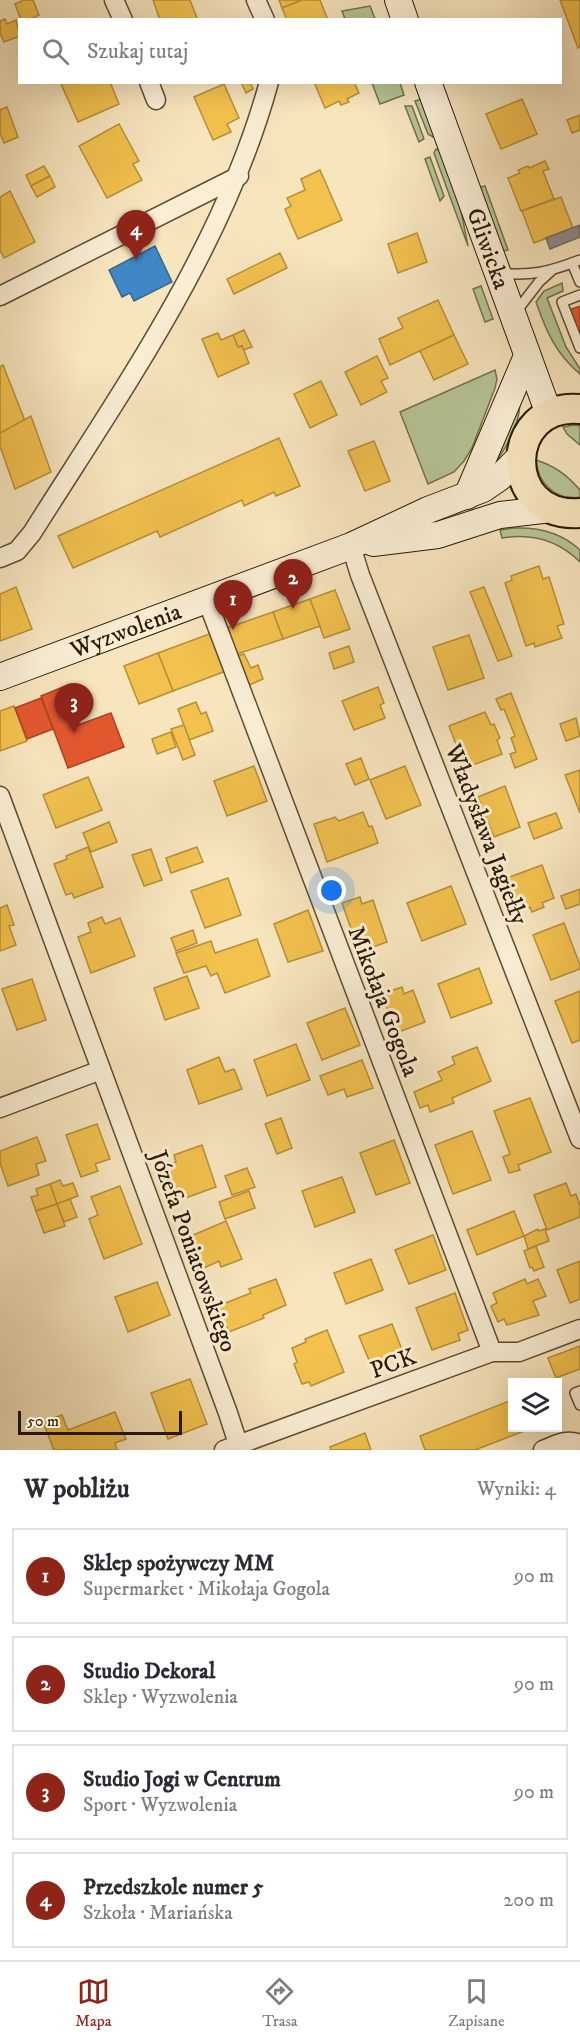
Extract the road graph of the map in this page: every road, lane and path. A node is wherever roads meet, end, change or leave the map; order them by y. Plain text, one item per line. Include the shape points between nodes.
1 (114, 0) edge
2 (256, 0) edge
3 (398, 0) edge
4 (122, 18) edge
5 (264, 18) edge
6 (404, 18) edge
7 (150, 84) edge
8 (268, 84) edge
9 (429, 84) edge
10 (156, 100) dead end
11 (239, 176) junction
12 (576, 261) edge
13 (553, 270) junction
14 (497, 273) junction
15 (580, 282) edge
16 (0, 296) edge
17 (580, 296) edge
18 (513, 316) junction
19 (580, 348) edge
20 (527, 356) junction
21 (571, 410) edge
22 (520, 456) junction
23 (467, 496) junction
24 (551, 509) junction
25 (580, 513) edge
26 (351, 546) junction
27 (0, 558) edge
28 (207, 600) junction
29 (0, 677) edge
30 (0, 796) edge
31 (101, 1070) junction
32 (0, 1108) edge
33 (580, 1139) edge
34 (580, 1329) edge
35 (492, 1352) junction
36 (580, 1391) edge
37 (580, 1405) edge
38 (580, 1444) edge
39 (234, 1448) edge
40 (543, 1450) edge

1 - 4 street
2 - 5 street
3 - 6 main road
7 - 10 street
8 - 11 street
9 - 14 main road, Gliwicka
11 - 16 street
11 - 27 street via 181,290 129,378 32,533 17,551
12 - 13 lane
12 - 15 lane
13 - 14 lane via 528,275
13 - 18 lane
14 - 18 main road, Gliwicka
17 - 19 lane via 562,302
18 - 20 main road, Gliwicka
20 - 21 main road, Gliwicka
20 - 23 main road
21 - 22 main road via 531,429
22 - 23 main road, Wyzwolenia via 499,478
22 - 24 main road via 529,490
23 - 26 main road, Wyzwolenia
24 - 25 main road
24 - 26 main road, Wyzwolenia via 500,515 438,535
26 - 28 main road, Wyzwolenia
26 - 33 street, Władysława Jagiełły
28 - 29 main road, Wyzwolenia
28 - 35 street, Mikołaja Gogola
30 - 31 street, Józefa Poniatowskiego
31 - 32 street
31 - 39 street, Józefa Poniatowskiego
34 - 35 street, PCK via 519,1352
35 - 39 street, PCK
36 - 37 lane via 575,1393
38 - 40 street via 564,1441

